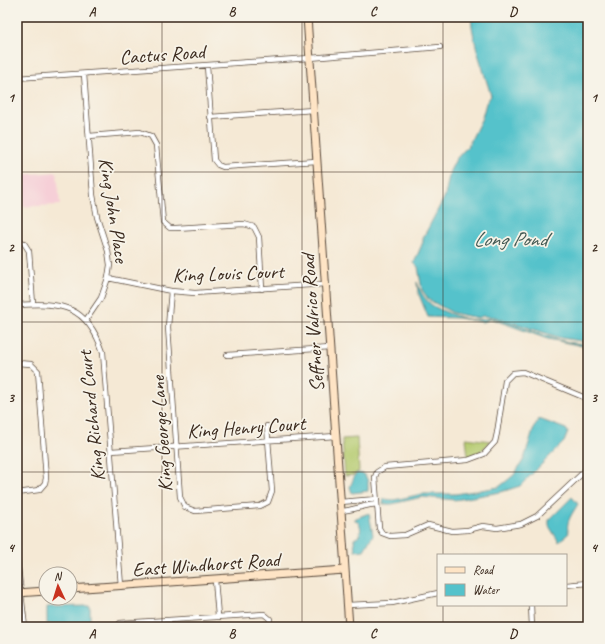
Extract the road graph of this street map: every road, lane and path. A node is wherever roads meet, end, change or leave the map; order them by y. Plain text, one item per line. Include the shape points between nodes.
1 (307, 17) edge
2 (440, 47) dead end
3 (310, 58) junction
4 (206, 66) junction
5 (84, 74) junction
6 (17, 78) edge
7 (314, 110) junction
8 (210, 117) junction
9 (89, 136) junction
10 (317, 161) junction
11 (17, 240) edge
12 (108, 278) junction
13 (325, 284) junction
14 (262, 289) junction
15 (170, 291) junction
16 (33, 304) junction
17 (17, 306) edge
18 (86, 320) junction
19 (330, 348) junction
20 (227, 354) dead end
21 (17, 363) edge
22 (588, 399) edge
23 (266, 426) dead end
24 (336, 436) junction
25 (268, 440) junction
26 (176, 447) junction
27 (111, 451) junction
28 (588, 468) edge
29 (17, 493) edge
30 (357, 501) junction
31 (340, 502) junction
32 (377, 502) junction
33 (358, 509) junction
34 (341, 511) junction
35 (17, 559) edge
36 (345, 570) junction
37 (215, 580) junction
38 (588, 583) edge
39 (567, 585) edge
40 (120, 586) junction
41 (78, 589) edge
42 (38, 592) edge
43 (19, 593) edge
44 (437, 593) edge
45 (347, 605) junction
46 (531, 606) edge
47 (218, 616) junction
48 (25, 627) edge
49 (118, 627) edge
50 (270, 627) edge
51 (349, 627) edge
52 (532, 627) edge

1 - 3 street, Seffner Valrico Road
2 - 3 street, Cactus Road
3 - 4 street, Cactus Road
3 - 7 street, Seffner Valrico Road
4 - 5 street, Cactus Road
4 - 8 street
5 - 6 street, Cactus Road
5 - 9 street, King John Place
7 - 8 street
7 - 10 street, Seffner Valrico Road
8 - 10 street via 214,160 220,166
9 - 12 street, King John Place via 93,195 108,251
9 - 14 street via 140,132 151,136 156,145 163,222 170,228 244,224 254,227 259,237
10 - 13 street, Seffner Valrico Road
11 - 16 street via 24,243 29,251
12 - 15 street, King Louis Court
12 - 18 street, King John Place via 101,298
13 - 14 street, King Louis Court
13 - 19 street, Seffner Valrico Road
14 - 15 street, King Louis Court via 195,293
15 - 26 street, King George Lane via 168,327
16 - 17 street, King Richard Court
16 - 18 street, King Richard Court via 62,306
18 - 27 street, King Richard Court via 97,334 103,352
19 - 20 street
19 - 24 street, Seffner Valrico Road
21 - 29 street via 31,364 38,371 46,478 39,490
22 - 32 street via 523,372 513,373 505,381 498,433 484,454 468,460 379,469 375,477
23 - 25 street, King George Lane
24 - 25 street, King Henry Court
24 - 31 street, Seffner Valrico Road
25 - 26 street, King Henry Court
25 - 26 street, King George Lane via 272,491 268,502 260,506 195,511 188,509 181,502
26 - 27 street, King Henry Court
27 - 40 street, King Richard Court
28 - 32 street via 537,516 521,524 497,528 483,526 452,531 428,525 405,535 386,535 379,528
30 - 31 street
30 - 32 street
30 - 33 street
31 - 34 street, Seffner Valrico Road
32 - 33 street
33 - 34 street
34 - 36 street, Seffner Valrico Road
35 - 43 street
36 - 37 street, East Windhorst Road
36 - 45 street, Seffner Valrico Road
37 - 40 street, East Windhorst Road
37 - 47 street
38 - 39 street
40 - 41 street, East Windhorst Road
42 - 43 street
43 - 48 street
44 - 45 street via 392,603
45 - 51 street, Seffner Valrico Road
46 - 52 street
47 - 49 street via 120,623
47 - 50 street via 264,614 270,619

